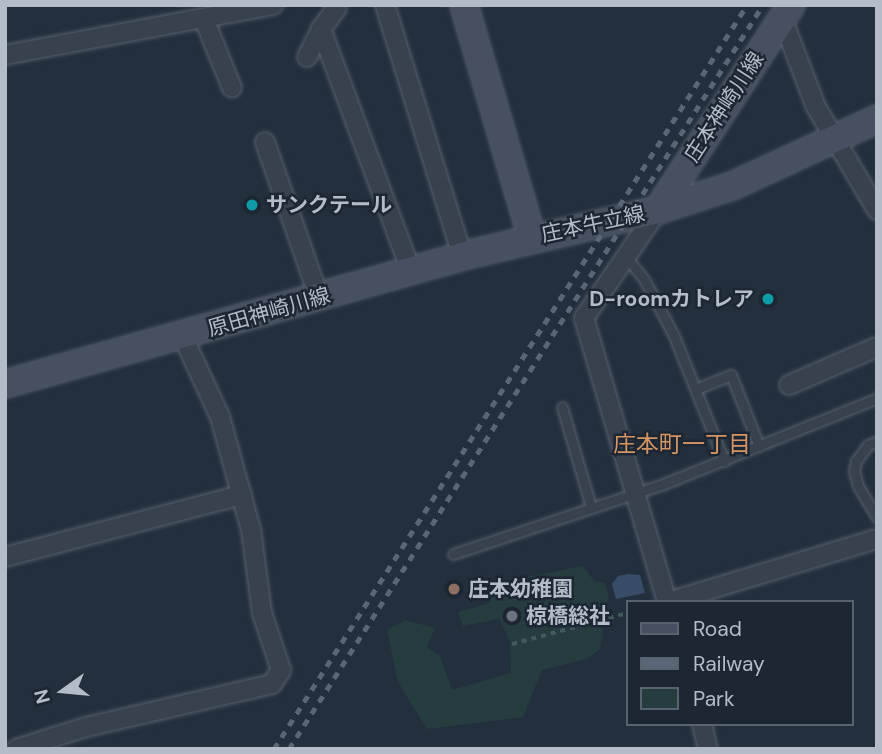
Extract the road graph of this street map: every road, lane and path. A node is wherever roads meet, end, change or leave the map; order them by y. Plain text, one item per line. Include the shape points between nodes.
1 (273, 5) edge
2 (385, 5) edge
3 (464, 5) edge
4 (337, 9) dead end
5 (786, 11) edge
6 (204, 19) junction
7 (321, 29) junction
8 (5, 55) edge
9 (307, 57) dead end
10 (232, 88) dead end
11 (877, 119) edge
12 (835, 140) junction
13 (265, 142) dead end
14 (658, 210) junction
15 (877, 210) edge
16 (533, 238) junction
17 (462, 256) junction
18 (626, 257) junction
19 (411, 271) junction
20 (319, 297) junction
21 (183, 337) junction
22 (877, 347) edge
23 (5, 384) edge
24 (789, 385) dead end
25 (696, 389) junction
26 (877, 398) edge
27 (562, 407) dead end
28 (877, 441) edge
29 (759, 446) junction
30 (724, 461) junction
31 (635, 493) junction
32 (242, 495) junction
33 (591, 508) junction
34 (877, 518) edge
35 (877, 539) edge
36 (453, 554) dead end
37 (5, 557) edge
38 (667, 600) edge
39 (675, 600) edge
40 (626, 613) edge
41 (512, 644) dead end
42 (702, 726) edge
43 (16, 749) edge
44 (708, 749) edge

1 - 6 street
2 - 17 street
3 - 16 street, 庄本牛立線
4 - 7 street
5 - 12 street via 816,107
5 - 14 street, 庄本神崎川線
6 - 8 street
6 - 10 street
7 - 9 street
7 - 19 street
11 - 12 street, 庄本牛立線
12 - 14 street, 庄本牛立線 via 732,186
12 - 15 street
13 - 20 street
14 - 16 street, 庄本牛立線
14 - 18 street
16 - 17 street, 原田神崎川線
17 - 19 street, 原田神崎川線
18 - 25 lane via 644,279
18 - 31 street via 584,318
19 - 20 street, 原田神崎川線
20 - 21 street, 原田神崎川線
21 - 23 street, 原田神崎川線
21 - 32 street via 220,417
22 - 24 street
25 - 29 lane via 731,375
25 - 30 lane
26 - 29 lane
27 - 33 lane
28 - 34 lane via 856,461 854,471
29 - 30 lane
30 - 31 lane
31 - 33 lane
31 - 38 street
32 - 37 street
32 - 43 street via 262,612 281,670 272,684 86,727
33 - 36 lane
35 - 39 street
40 - 41 path
42 - 44 street

